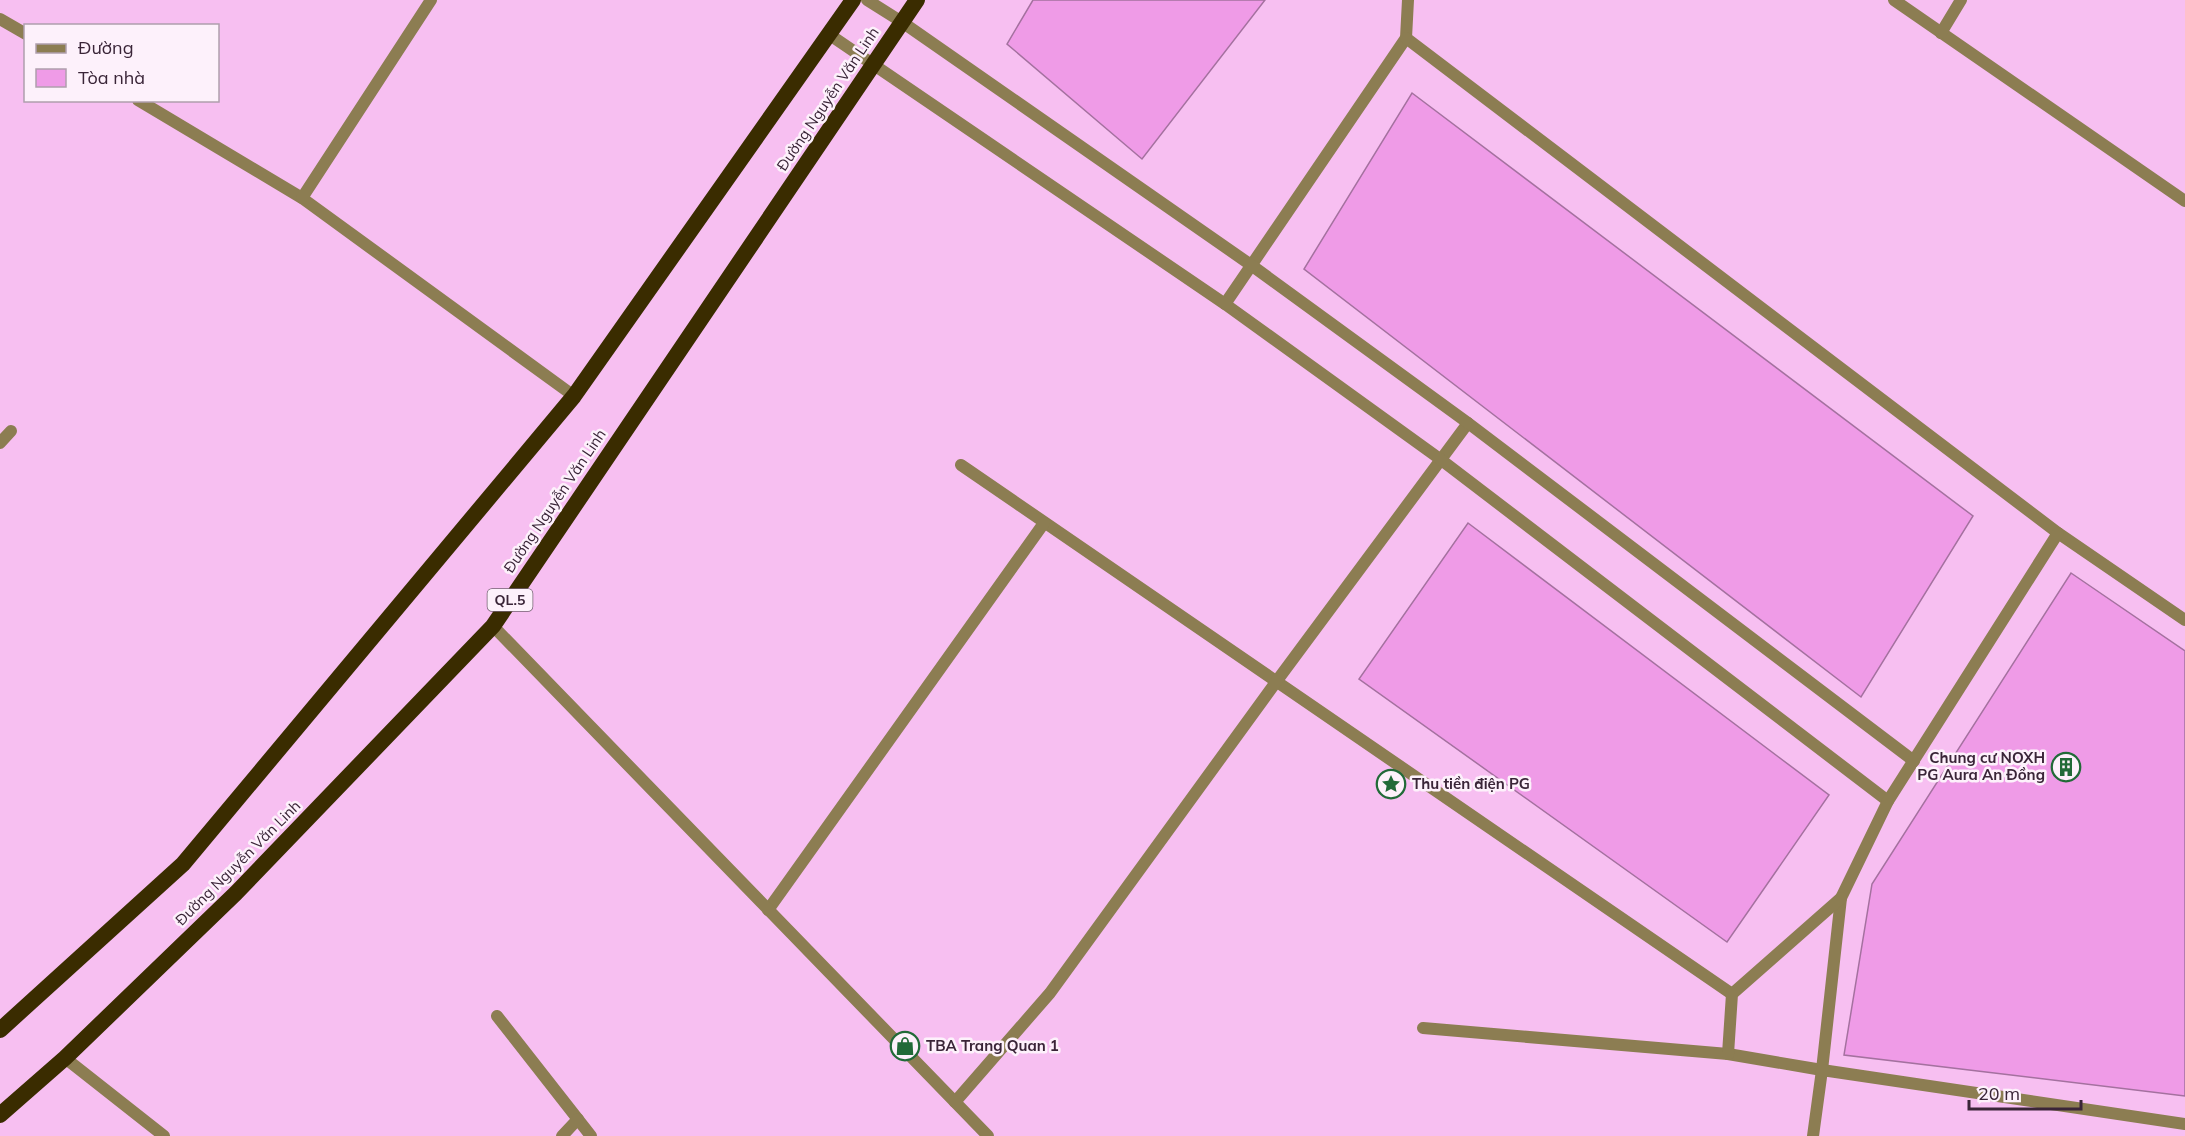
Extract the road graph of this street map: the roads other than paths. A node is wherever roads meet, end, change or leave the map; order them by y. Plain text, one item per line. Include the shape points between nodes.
1 (431, 0) edge
2 (853, 0) edge
3 (867, 0) edge
4 (917, 0) edge
5 (1408, 0) edge
6 (1894, 0) edge
7 (1961, 0) edge
8 (0, 19) edge
9 (902, 22) junction
10 (24, 33) edge
11 (1941, 33) junction
12 (830, 35) junction
13 (1406, 38) junction
14 (873, 64) junction
15 (141, 102) edge
16 (302, 198) junction
17 (2185, 201) edge
18 (1251, 265) junction
19 (1225, 304) junction
20 (574, 396) junction
21 (1468, 423) junction
22 (11, 431) dead end
23 (0, 443) edge
24 (1440, 459) junction
25 (961, 465) dead end
26 (1044, 523) junction
27 (2058, 533) junction
28 (2185, 620) edge
29 (492, 626) junction
30 (1276, 682) junction
31 (1914, 761) junction
32 (1888, 801) junction
33 (1842, 898) junction
34 (768, 910) junction
35 (1732, 994) junction
36 (497, 1016) dead end
37 (1423, 1028) dead end
38 (0, 1030) edge
39 (1728, 1054) junction
40 (65, 1058) junction
41 (1822, 1070) junction
42 (955, 1102) junction
43 (0, 1115) edge
44 (578, 1119) junction
45 (2185, 1124) edge
46 (164, 1136) edge
47 (562, 1136) edge
48 (591, 1136) edge
49 (988, 1136) edge
50 (1813, 1136) edge

1 - 16 street
2 - 12 highway
3 - 9 street
4 - 9 highway, Đường Nguyễn Văn Linh / QL.5
5 - 13 street
6 - 11 street
7 - 11 street
8 - 10 street
9 - 14 highway, Đường Nguyễn Văn Linh / QL.5
9 - 18 street
11 - 17 street
12 - 14 street
12 - 20 highway
13 - 18 street
13 - 27 street
14 - 19 street
14 - 29 highway, Đường Nguyễn Văn Linh / QL.5
15 - 16 street
16 - 20 street
18 - 19 street
18 - 21 street
19 - 24 street
20 - 38 highway via 183,864
21 - 24 street
21 - 31 street
22 - 23 street
24 - 30 street
24 - 32 street
25 - 26 street
26 - 30 street
26 - 34 street
27 - 28 street
27 - 31 street
29 - 34 street
29 - 40 highway, Đường Nguyễn Văn Linh / QL.5 via 236,893
30 - 35 street
30 - 42 street via 1050,993
31 - 32 street
32 - 33 street
33 - 35 street
33 - 41 street
34 - 42 street
35 - 39 street
36 - 44 street
37 - 39 street
39 - 41 street
40 - 43 highway, Đường Nguyễn Văn Linh / QL.5
40 - 46 street
41 - 45 street
41 - 50 street
42 - 49 street
44 - 47 street
44 - 48 street

